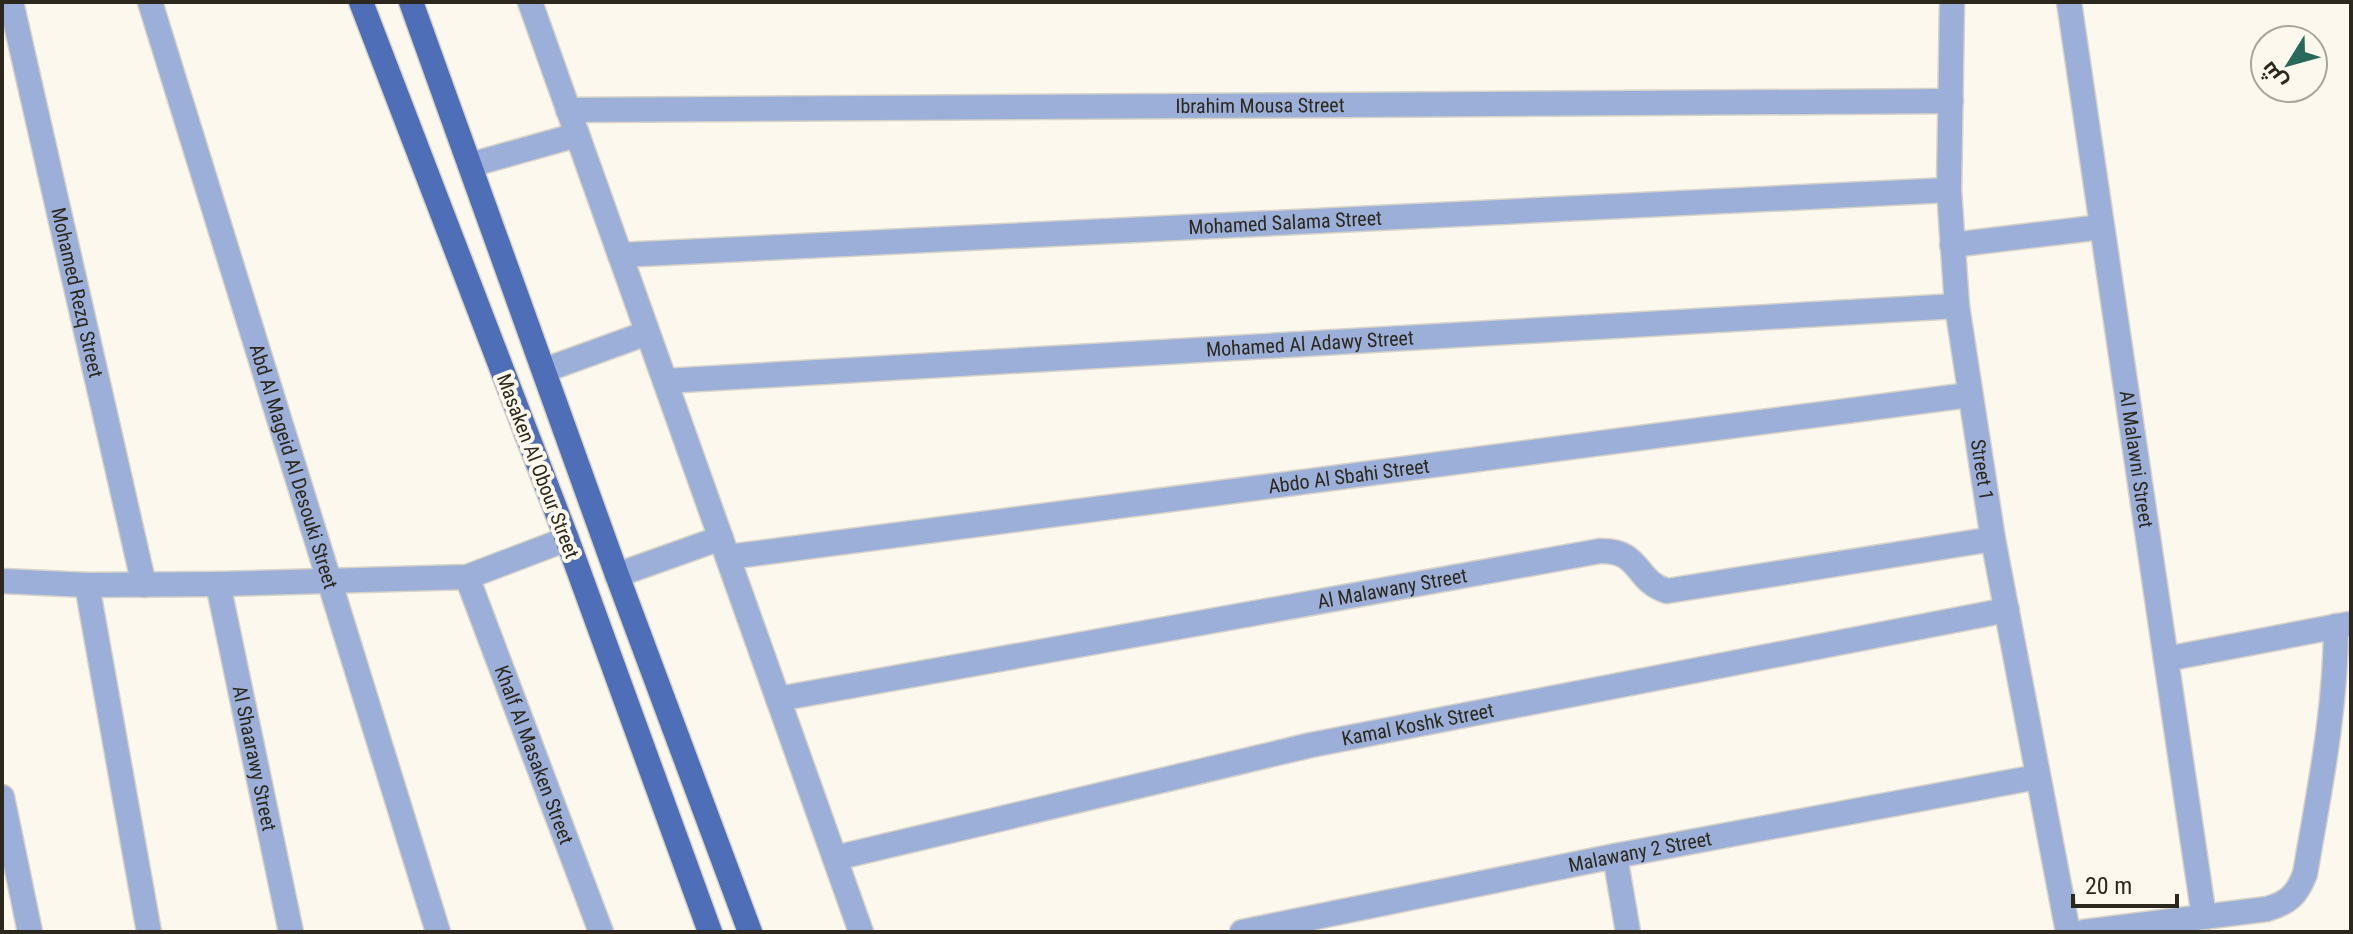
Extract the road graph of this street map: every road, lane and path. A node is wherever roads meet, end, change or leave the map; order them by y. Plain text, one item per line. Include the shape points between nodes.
1 (11, 2) edge
2 (150, 2) edge
3 (361, 2) edge
4 (411, 2) edge
5 (530, 2) edge
6 (1952, 2) edge
7 (2069, 2) edge
8 (1951, 101) junction
9 (568, 110) junction
10 (577, 135) junction
11 (470, 165) junction
12 (1949, 190) junction
13 (2102, 227) junction
14 (1952, 245) junction
15 (620, 255) junction
16 (1957, 306) junction
17 (647, 333) junction
18 (545, 370) junction
19 (665, 381) junction
20 (1969, 395) junction
21 (567, 539) junction
22 (1993, 539) junction
23 (724, 548) junction
24 (617, 575) junction
25 (467, 577) junction
26 (330, 580) junction
27 (2, 581) edge
28 (218, 584) junction
29 (87, 585) junction
30 (144, 585) junction
31 (2007, 610) junction
32 (2344, 624) edge
33 (2166, 659) junction
34 (778, 699) junction
35 (2037, 777) junction
36 (2, 797) edge
37 (1615, 856) junction
38 (835, 858) junction
39 (2204, 917) junction
40 (30, 932) edge
41 (149, 932) edge
42 (291, 932) edge
43 (438, 932) edge
44 (601, 932) edge
45 (710, 932) edge
46 (750, 932) edge
47 (861, 932) edge
48 (1242, 932) edge
49 (1628, 932) edge
50 (2068, 932) edge
51 (2084, 932) edge

1 - 30 street, Mohamed Rezq Street
2 - 26 street, Abd Al Mageid Al Desouki Street
3 - 21 main road, Masaken Al Obour Street
4 - 11 main road, Masaken Al Obour Street
5 - 9 street
6 - 8 street, Street 1
7 - 13 street, Al Malawni Street
8 - 9 street, Ibrahim Mousa Street
8 - 12 street, Street 1
9 - 10 street
10 - 11 street
10 - 15 street
11 - 18 main road, Masaken Al Obour Street
12 - 14 street, Street 1
12 - 15 street, Mohamed Salama Street
13 - 14 street
13 - 33 street, Al Malawni Street
14 - 16 street, Street 1
15 - 17 street
16 - 19 street, Mohamed Al Adawy Street
16 - 20 street, Street 1
17 - 18 street
17 - 19 street
18 - 24 main road, Masaken Al Obour Street
19 - 23 street
20 - 22 street, Street 1
20 - 23 street, Abdo Al Sbahi Street
21 - 25 street
21 - 45 main road, Masaken Al Obour Street
22 - 31 street, Street 1
22 - 34 street, Al Malawany Street via 1667,591 1650,583 1627,555 1600,551
23 - 24 street, Abdo Al Sbahi Street
23 - 34 street
24 - 46 main road, Masaken Al Obour Street
25 - 26 street
25 - 44 street, Khalf Al Masaken Street
26 - 28 street
26 - 43 street, Abd Al Mageid Al Desouki Street
27 - 29 street
28 - 30 street
28 - 42 street, Al Shaarawy Street
29 - 30 street
29 - 41 street
31 - 35 street, Street 1
31 - 38 street, Kamal Koshk Street via 1311,745
32 - 33 street
32 - 39 street via 2331,725 2298,892 2285,904 2267,909
33 - 39 street, Al Malawni Street
34 - 38 street
35 - 37 street, Malawany 2 Street
35 - 50 street, Street 1
36 - 40 street
37 - 48 street, Malawany 2 Street
37 - 49 street
38 - 47 street
39 - 51 street

